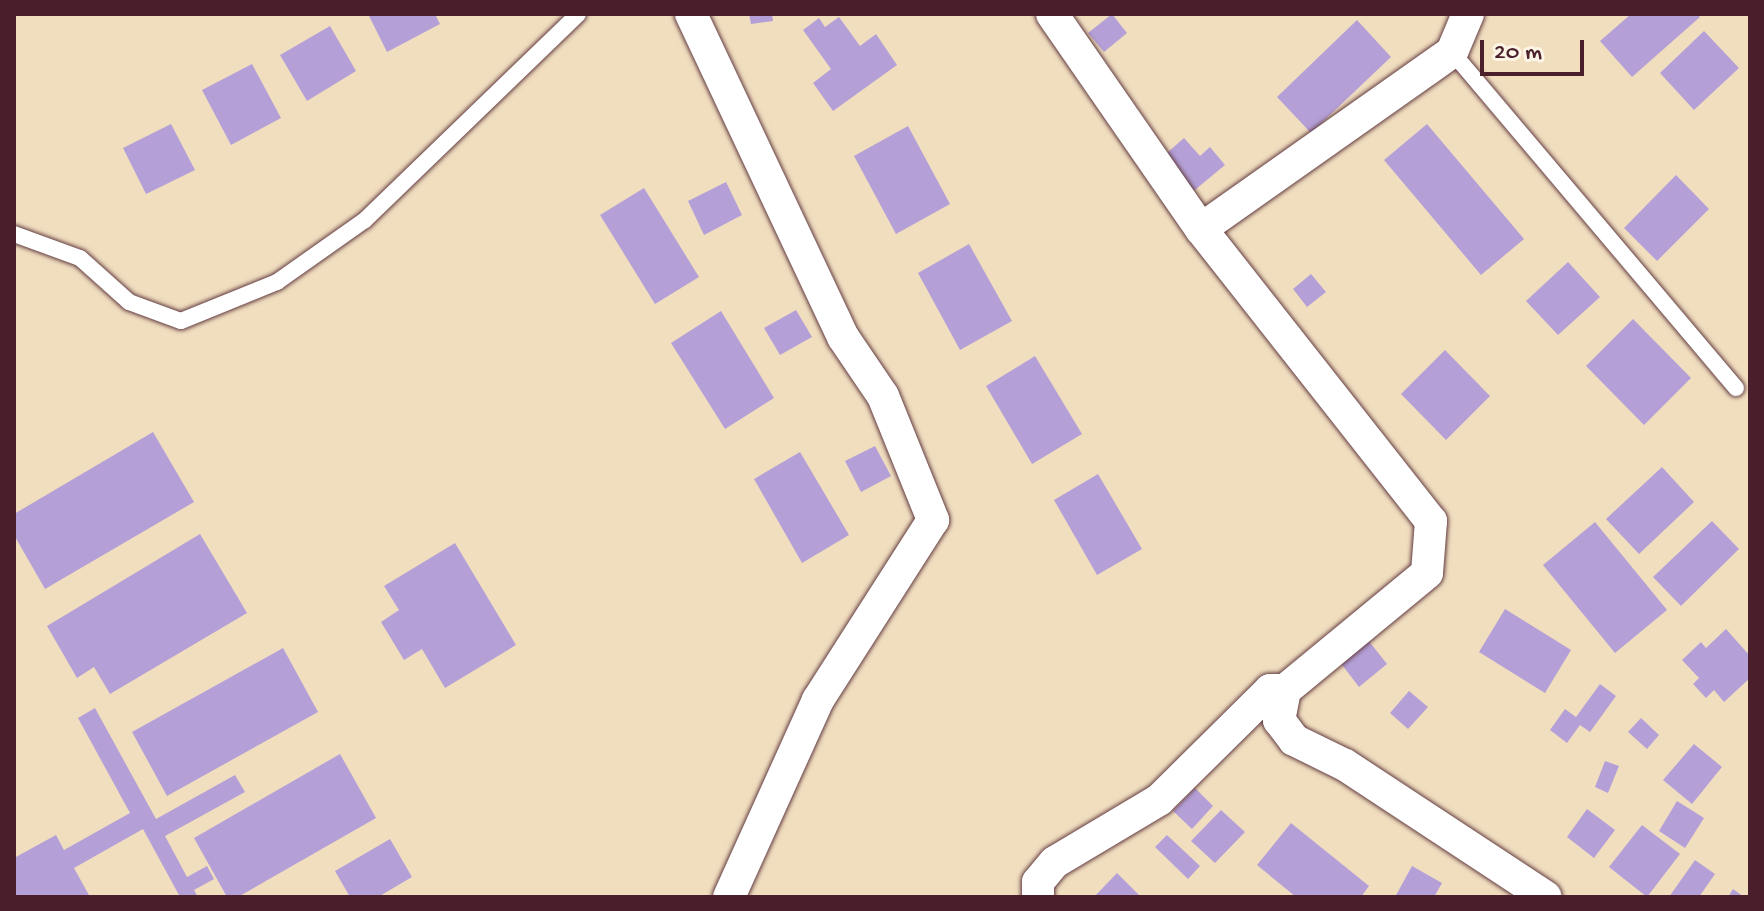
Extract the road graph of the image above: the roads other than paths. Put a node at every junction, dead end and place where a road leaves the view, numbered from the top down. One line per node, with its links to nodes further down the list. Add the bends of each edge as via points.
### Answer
1 (578, 14): 7 (lane, via 365,220 277,282 181,321 129,302 80,258)
2 (691, 14): 10 (street, via 843,337 883,396 933,520 818,700)
3 (1052, 14): 6 (street)
4 (1468, 14): 5 (street)
5 (1452, 52): 6 (street); 8 (lane)
6 (1201, 229): 9 (street, via 1431,521 1427,573)
7 (14, 234)
8 (1736, 388)
9 (1285, 690): 11 (street, via 1270,690 1159,800 1055,862 1038,882); 12 (street, via 1279,720 1294,740 1345,765)
10 (729, 897)
11 (1038, 897)
12 (1546, 897)

